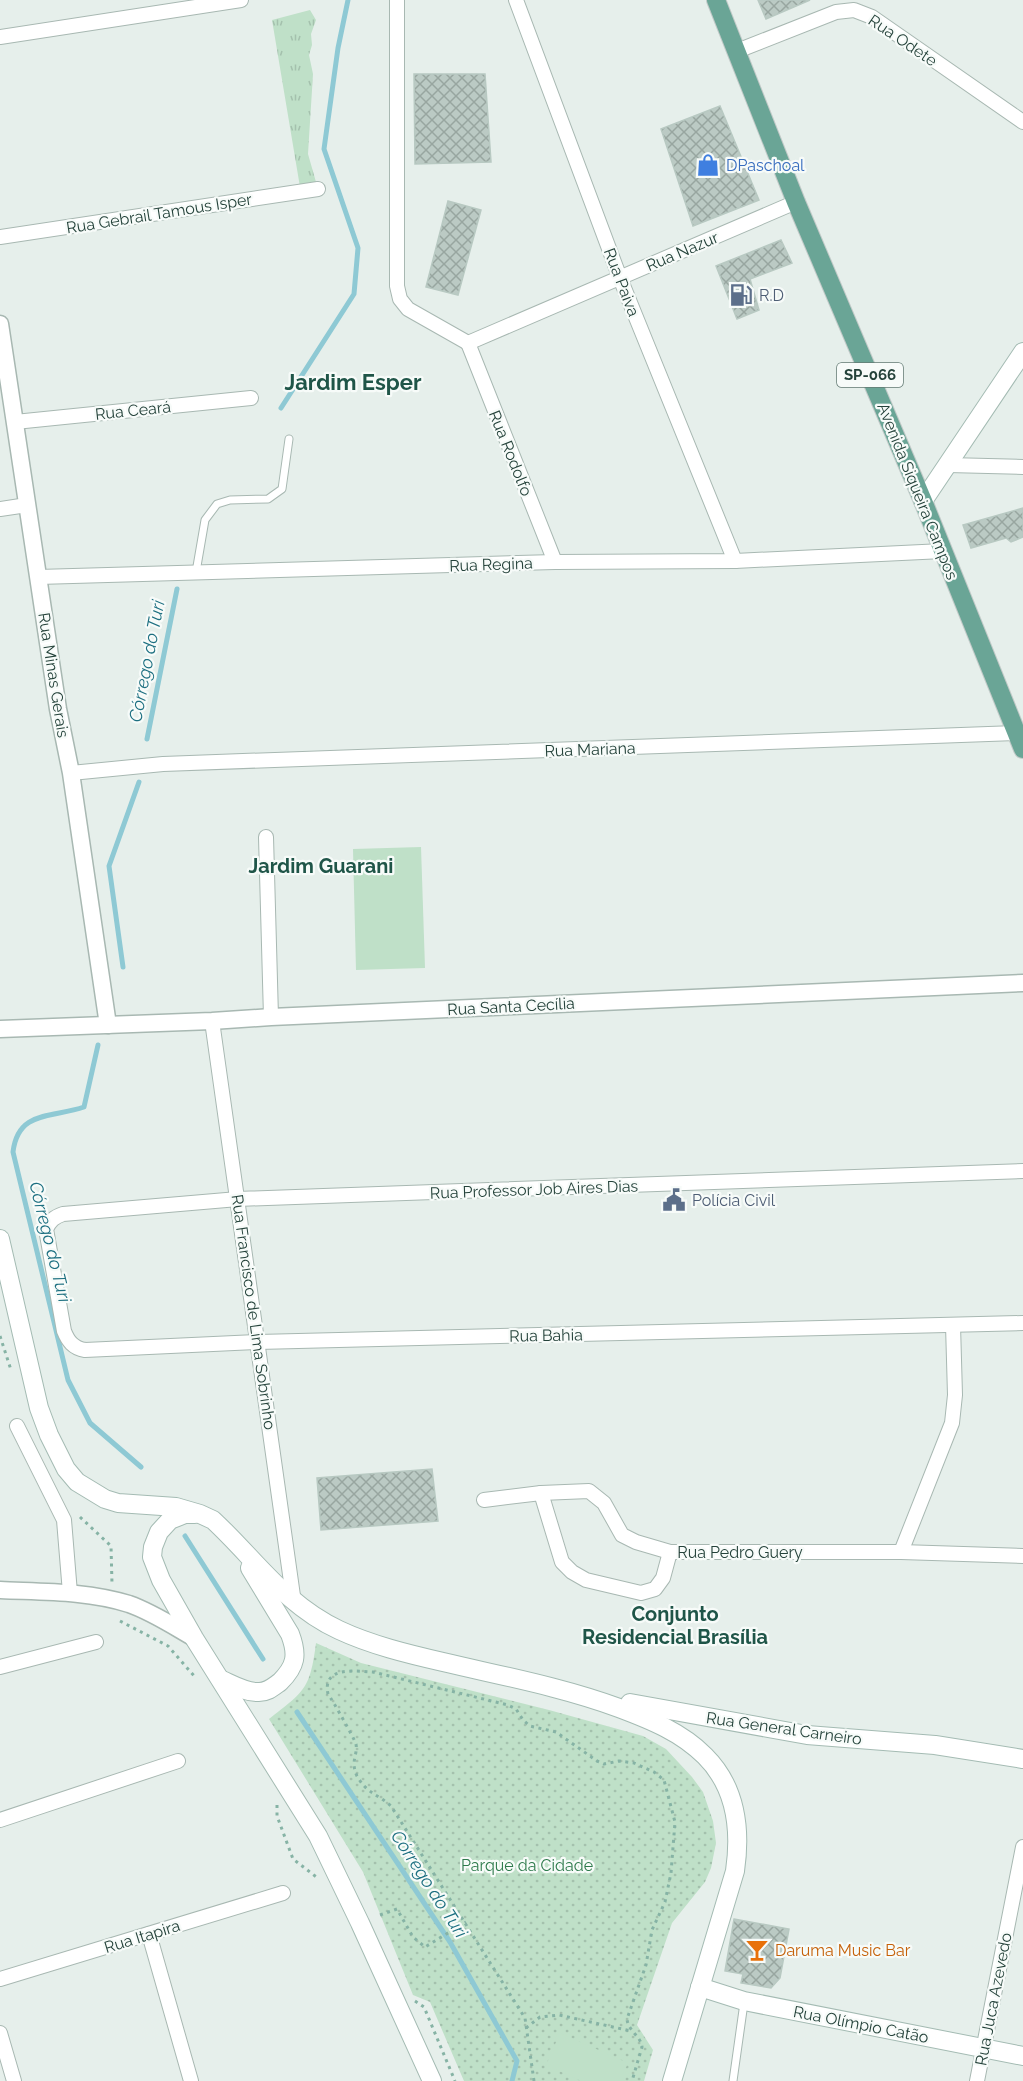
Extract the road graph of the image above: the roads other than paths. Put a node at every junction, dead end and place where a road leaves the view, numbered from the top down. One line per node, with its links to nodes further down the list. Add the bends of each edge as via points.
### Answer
1 (241, 0): 5 (street)
2 (397, 0): 13 (street, via 396,286 408,309)
3 (516, 0): 11 (street, Rua Paiva)
4 (716, 0): 6 (main road, Avenida Siqueira Campos / SP-066)
5 (0, 37)
6 (737, 51): 7 (street, Rua Odete, via 836,12 854,10 872,17); 9 (main road, Avenida Siqueira Campos / SP-066)
7 (1023, 122)
8 (318, 189): 10 (street, Rua Gebrail Tamous Isper)
9 (796, 202): 11 (street, Rua Nazur); 20 (main road, Avenida Siqueira Campos / SP-066)
10 (0, 237)
11 (620, 278): 13 (street, Rua Nazur); 24 (street, Rua Paiva)
12 (0, 324): 16 (street, Rua Minas Gerais)
13 (468, 343): 25 (street, Rua Rodolfo)
14 (1023, 352): 18 (main road)
15 (251, 398): 16 (street, Rua Ceará)
16 (15, 422): 21 (street, Rua Minas Gerais)
17 (289, 439): 26 (lane, via 282,489 268,499 217,504 205,520)
18 (948, 465): 19 (street); 20 (main road)
19 (1023, 467)
20 (923, 501): 23 (main road, Avenida Siqueira Campos / SP-066)
21 (27, 505): 22 (street); 27 (street, Rua Minas Gerais)
22 (0, 509)
23 (943, 551): 24 (street, Rua Regina); 28 (main road, Avenida Siqueira Campos / SP-066)
24 (735, 561): 25 (street, Rua Regina)
25 (555, 562): 26 (street, Rua Regina)
26 (196, 572): 27 (street, Rua Regina)
27 (38, 577): 29 (street, Rua Minas Gerais, via 57,710)
28 (1020, 741): 29 (street, Rua Mariana, via 163,765)
29 (71, 773): 34 (street, Rua Minas Gerais)
30 (266, 837): 32 (street)
31 (1023, 983): 32 (street, Rua Santa Cecília)
32 (271, 1017): 33 (street, Rua Santa Cecília)
33 (212, 1021): 34 (street, Rua Santa Cecília); 37 (street, Rua Francisco de Lima Sobrinho)
34 (108, 1025): 35 (street, Rua Santa Cecília)
35 (0, 1029)
36 (1023, 1171): 37 (street, Rua Professor Job Aires Dias)
37 (238, 1199): 41 (street, Rua Francisco de Lima Sobrinho); 42 (street, Rua Professor Job Aires Dias, via 63,1214 49,1223 46,1236 64,1331)
38 (0, 1239): 46 (main road, via 39,1408 66,1469 77,1482 118,1503 176,1507)
39 (1023, 1323): 40 (street, Rua Bahia)
40 (953, 1325): 41 (street, Rua Bahia); 49 (street, via 952,1423)
41 (258, 1342): 42 (street, Rua Bahia, via 85,1350); 53 (street, Rua Francisco de Lima Sobrinho)
42 (71, 1344)
43 (17, 1426): 52 (street, via 64,1520)
44 (541, 1493): 45 (street, Rua Pedro Guery); 48 (street, Rua Pedro Guery, via 589,1491 604,1503 622,1535); 48 (street, via 562,1562 586,1580 641,1593 654,1589 663,1578)
45 (484, 1500)
46 (200, 1514): 47 (main road, via 213,1520); 54 (main road, via 184,1514 170,1520 159,1532 152,1557)
47 (238, 1546): 53 (main road); 57 (main road, via 290,1634 295,1656 293,1667 271,1689 246,1690)
48 (670, 1552): 49 (street, Rua Pedro Guery)
49 (901, 1552): 50 (street, Rua Pedro Guery)
50 (1023, 1556)
51 (0, 1590): 52 (street)
52 (70, 1593): 54 (street, via 112,1600 158,1617)
53 (294, 1603): 58 (main road, via 339,1630 377,1644)
54 (194, 1638): 57 (main road)
55 (96, 1642): 56 (street)
56 (0, 1667)
57 (222, 1680): 69 (main road, via 318,1836)
58 (581, 1694): 59 (main road, Rua General Carneiro, via 807,1735 935,1745); 66 (main road, via 680,1735 706,1757 728,1792 735,1814 738,1852)
59 (1023, 1759)
60 (178, 1761): 61 (street)
61 (0, 1820)
62 (1023, 1847): 70 (street, Rua Juca Azevedo)
63 (284, 1893): 64 (street, Rua Itapira)
64 (149, 1934): 65 (street, Rua Itapira); 73 (street)
65 (0, 1979)
66 (700, 1987): 67 (main road, Rua Olímpio Catão); 76 (main road)
67 (744, 2001): 70 (main road, Rua Olímpio Catão); 77 (lane)
68 (0, 2033): 72 (street)
69 (417, 2047): 74 (main road); 75 (main road)
70 (983, 2048): 71 (main road, Rua Olímpio Catão); 78 (street, Rua Juca Azevedo)
71 (1023, 2056)
72 (14, 2081)
73 (191, 2081)
74 (420, 2081)
75 (432, 2081)
76 (672, 2081)
77 (733, 2081)
78 (977, 2081)

